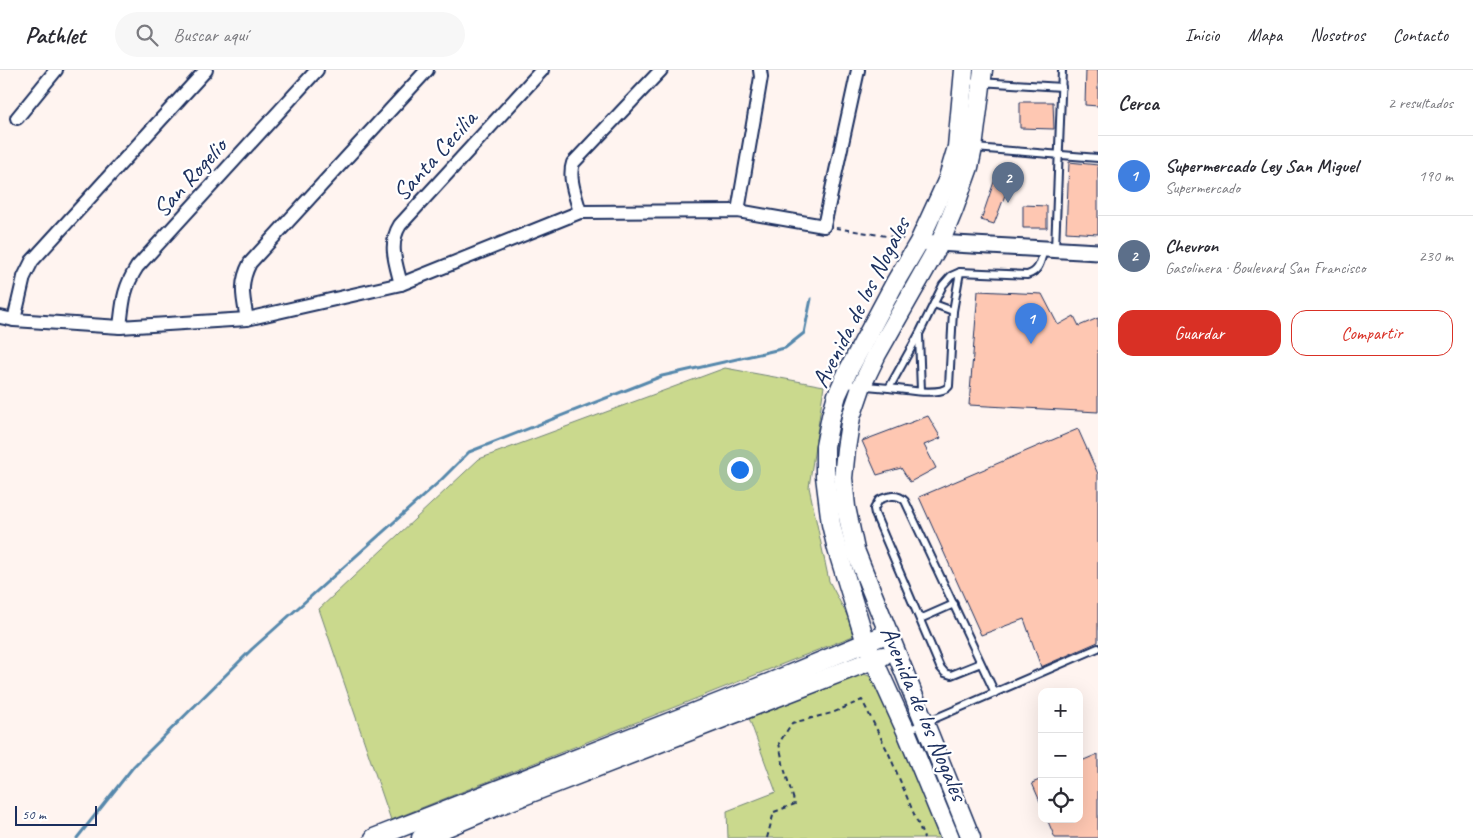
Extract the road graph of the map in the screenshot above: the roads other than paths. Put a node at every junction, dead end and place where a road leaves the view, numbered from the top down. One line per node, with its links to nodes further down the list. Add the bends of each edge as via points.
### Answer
1 (56, 70): 13 (street)
2 (206, 70): 29 (street, via 32,261 24,277)
3 (317, 70): 30 (street, San Rogelio, via 137,267 124,292)
4 (427, 70): 28 (street, via 250,263 242,290)
5 (542, 70): 24 (street, Santa Cecilia, via 396,232 393,246)
6 (661, 70): 18 (street, via 573,163 572,178)
7 (760, 70): 17 (street, via 760,90)
8 (858, 70): 17 (street, via 824,226)
9 (1062, 70): 12 (lane)
10 (964, 76): 11 (lane); 14 (main road, Avenida de los Nogales)
11 (982, 76): 12 (lane); 14 (main road, Avenida de los Nogales)
12 (1062, 87): 15 (lane)
13 (16, 118)
14 (965, 148): 15 (lane); 19 (main road, Avenida de los Nogales); 20 (main road, Avenida de los Nogales, via 969,167)
15 (1059, 155): 16 (lane); 21 (lane)
16 (1098, 158)
17 (738, 211): 18 (street)
18 (580, 212): 24 (street)
19 (919, 242): 20 (street); 32 (main road, Avenida de los Nogales, via 855,354)
20 (940, 243): 21 (street); 33 (main road, Avenida de los Nogales)
21 (1050, 250): 22 (street); 23 (lane, via 1031,274)
22 (1098, 252)
23 (960, 272): 25 (lane, via 943,285); 26 (lane)
24 (401, 284): 28 (street)
25 (934, 304): 26 (lane); 31 (lane)
26 (953, 311): 35 (lane, via 949,386 941,392)
27 (0, 317): 29 (street)
28 (246, 319): 30 (street)
29 (14, 320): 30 (street)
30 (120, 327)
31 (919, 334): 34 (lane); 35 (lane)
32 (842, 384): 33 (lane); 39 (main road, Avenida de los Nogales, via 825,446 825,476 837,549)
33 (862, 385): 34 (lane); 38 (main road, Avenida de los Nogales, via 851,417 846,449 843,478 846,506 855,550)
34 (889, 388): 35 (lane)
35 (921, 391)
36 (954, 604): 37 (lane); 37 (lane, via 905,501 895,496 879,500 875,514); 43 (lane)
37 (920, 619): 43 (lane, via 945,673 960,673)
38 (889, 633): 39 (main road); 41 (main road, Avenida de los Nogales)
39 (866, 642): 42 (main road, Avenida de los Nogales); 45 (main road)
40 (1098, 648): 44 (lane)
41 (896, 651): 42 (main road); 46 (main road, Avenida de los Nogales)
42 (873, 660): 45 (main road); 47 (main road, Avenida de los Nogales)
43 (981, 663): 44 (lane)
44 (995, 693): 46 (lane)
45 (763, 695): 48 (main road); 50 (main road)
46 (924, 724): 47 (lane); 52 (main road, Avenida de los Nogales)
47 (906, 731): 51 (main road, Avenida de los Nogales)
48 (402, 833): 49 (main road)
49 (374, 838)
50 (421, 838)
51 (950, 838)
52 (971, 838)

